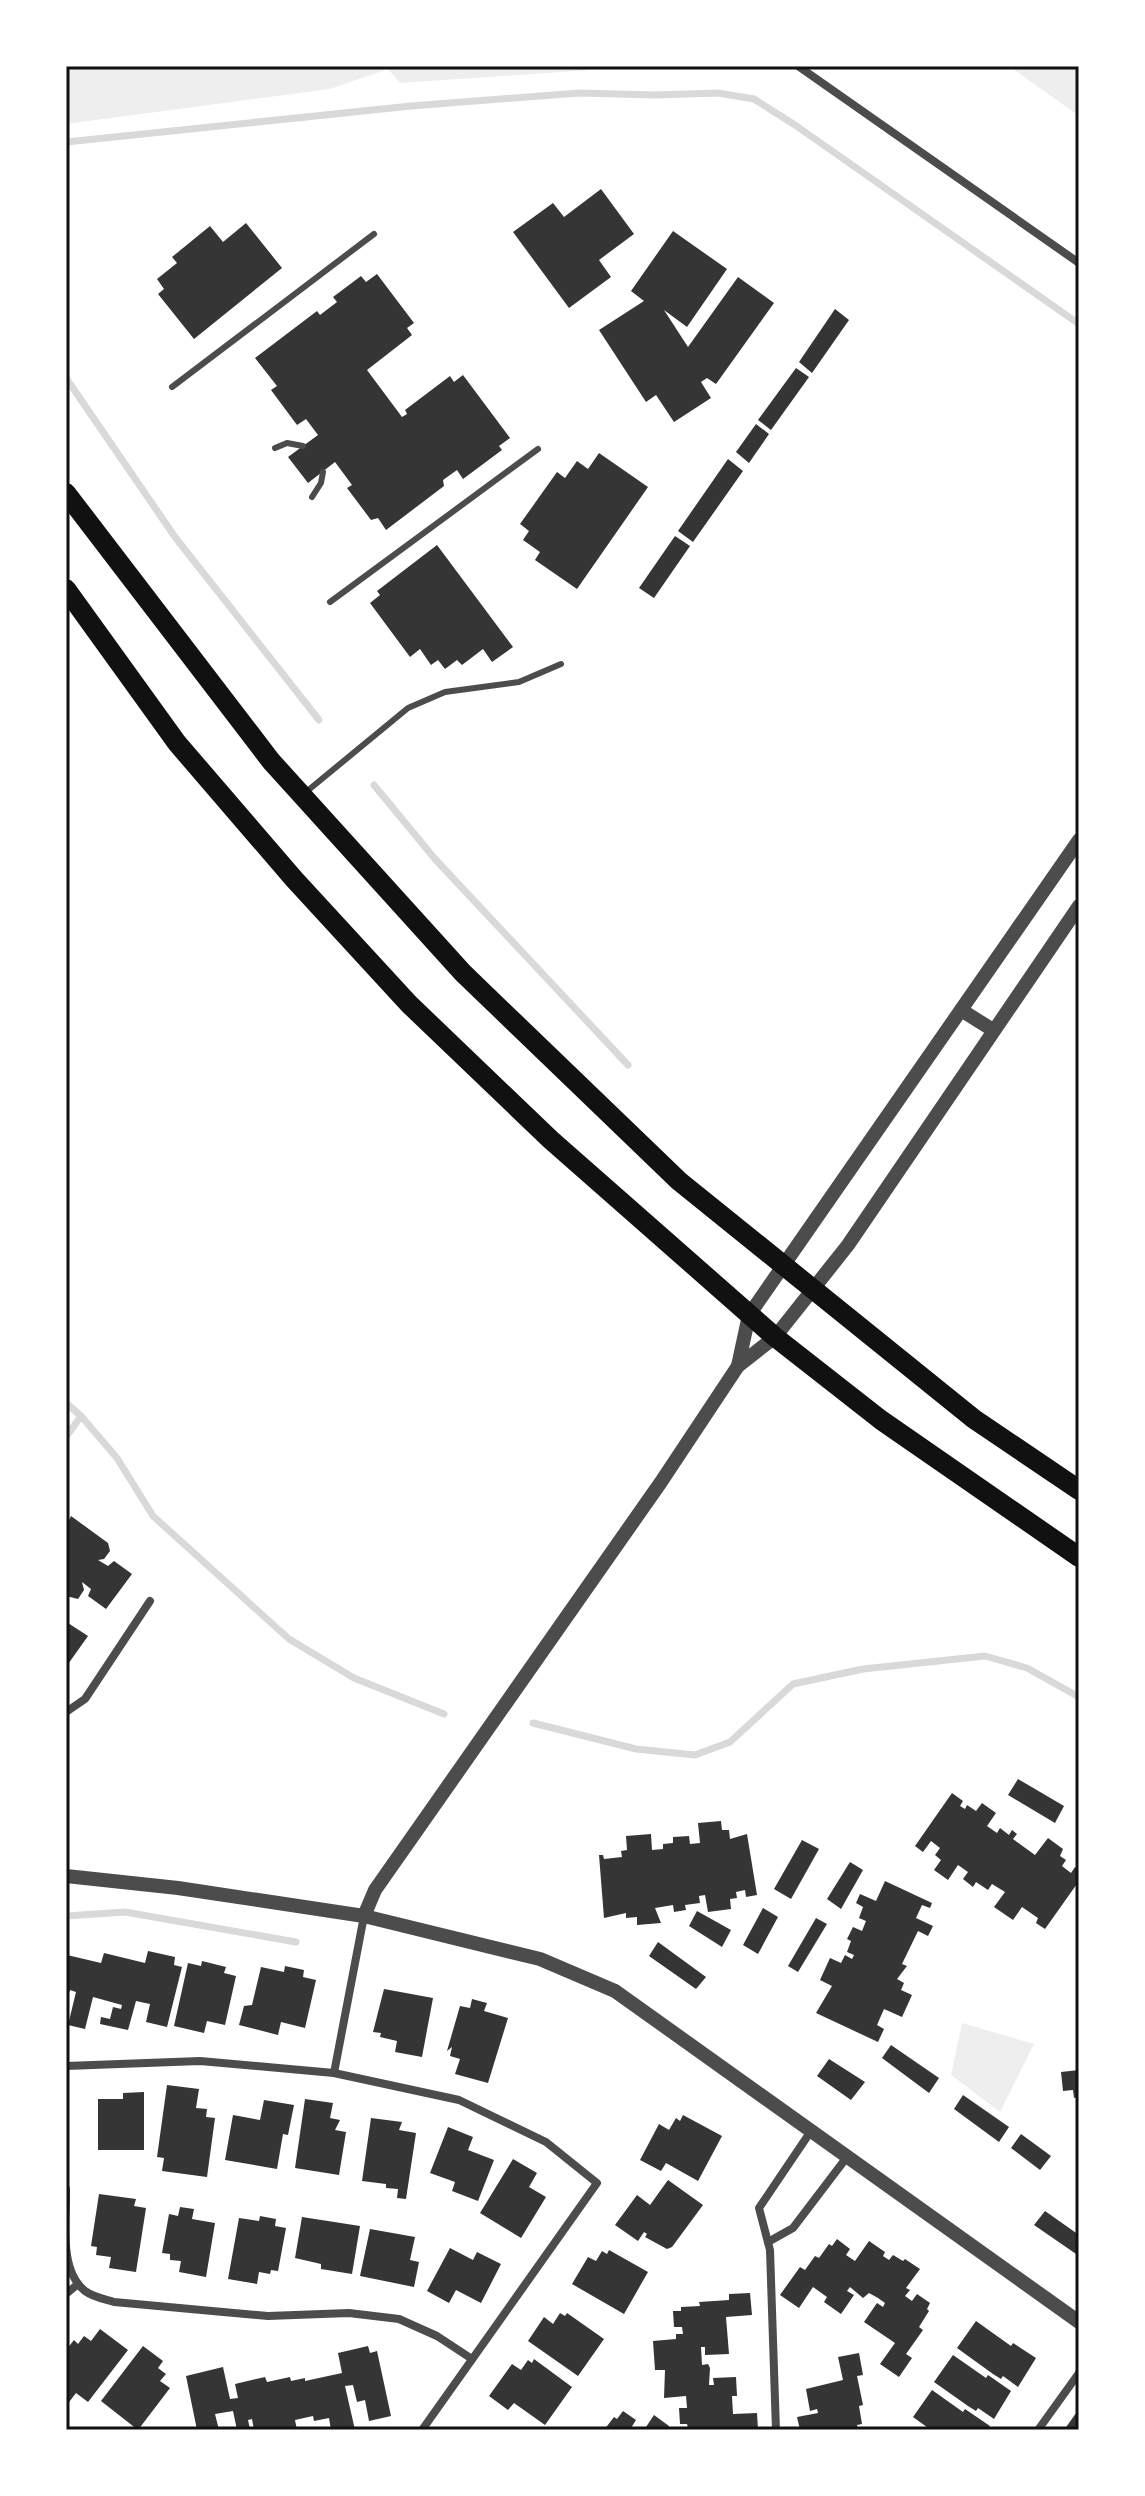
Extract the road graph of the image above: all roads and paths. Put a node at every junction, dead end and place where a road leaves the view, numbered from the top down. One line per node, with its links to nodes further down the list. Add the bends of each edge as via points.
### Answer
1 (798, 66): 3 (street)
2 (374, 234): 4 (lane)
3 (1079, 263)
4 (172, 387)
5 (303, 446): 6 (lane, via 287,443)
6 (275, 448)
7 (538, 449): 12 (lane)
8 (323, 472): 10 (lane)
9 (66, 493): 14 (highway)
10 (312, 497)
11 (66, 589): 21 (highway, via 177,743 409,1004 551,1140)
12 (330, 602)
13 (561, 664): 14 (lane, via 519,682 445,692 408,708)
14 (302, 795): 19 (highway, via 473,983 679,1181)
15 (1079, 840): 17 (street)
16 (1079, 906): 18 (street)
17 (961, 1010): 18 (street); 19 (street)
18 (993, 1030): 20 (street)
19 (784, 1266): 20 (highway); 21 (street)
20 (813, 1289): 22 (street); 24 (highway, via 974,1419)
21 (749, 1315): 22 (highway); 23 (street)
22 (775, 1337): 23 (street); 25 (highway, via 881,1420)
23 (738, 1366): 29 (street, via 375,1890)
24 (1079, 1490)
25 (1079, 1557)
26 (150, 1601): 27 (street, via 85,1699)
27 (66, 1712)
28 (66, 1876): 29 (street)
29 (364, 1916): 31 (street); 32 (street, via 540,1959 615,1991)
30 (66, 2066): 31 (street, via 200,2061)
31 (334, 2073): 39 (street, via 459,2100 546,2142 597,2183)
32 (811, 2131): 33 (street); 35 (street, via 759,2208)
33 (847, 2157): 35 (street, via 793,2228); 38 (street)
34 (66, 2189): 36 (street, via 69,2260)
35 (768, 2242): 42 (street)
36 (78, 2284): 37 (street); 39 (street, via 86,2293 114,2302 268,2316 349,2313 399,2319)
37 (66, 2294)
38 (1079, 2322)
39 (472, 2359): 41 (street)
40 (1079, 2373): 43 (street)
41 (422, 2430)
42 (776, 2430)
43 (1038, 2430)

